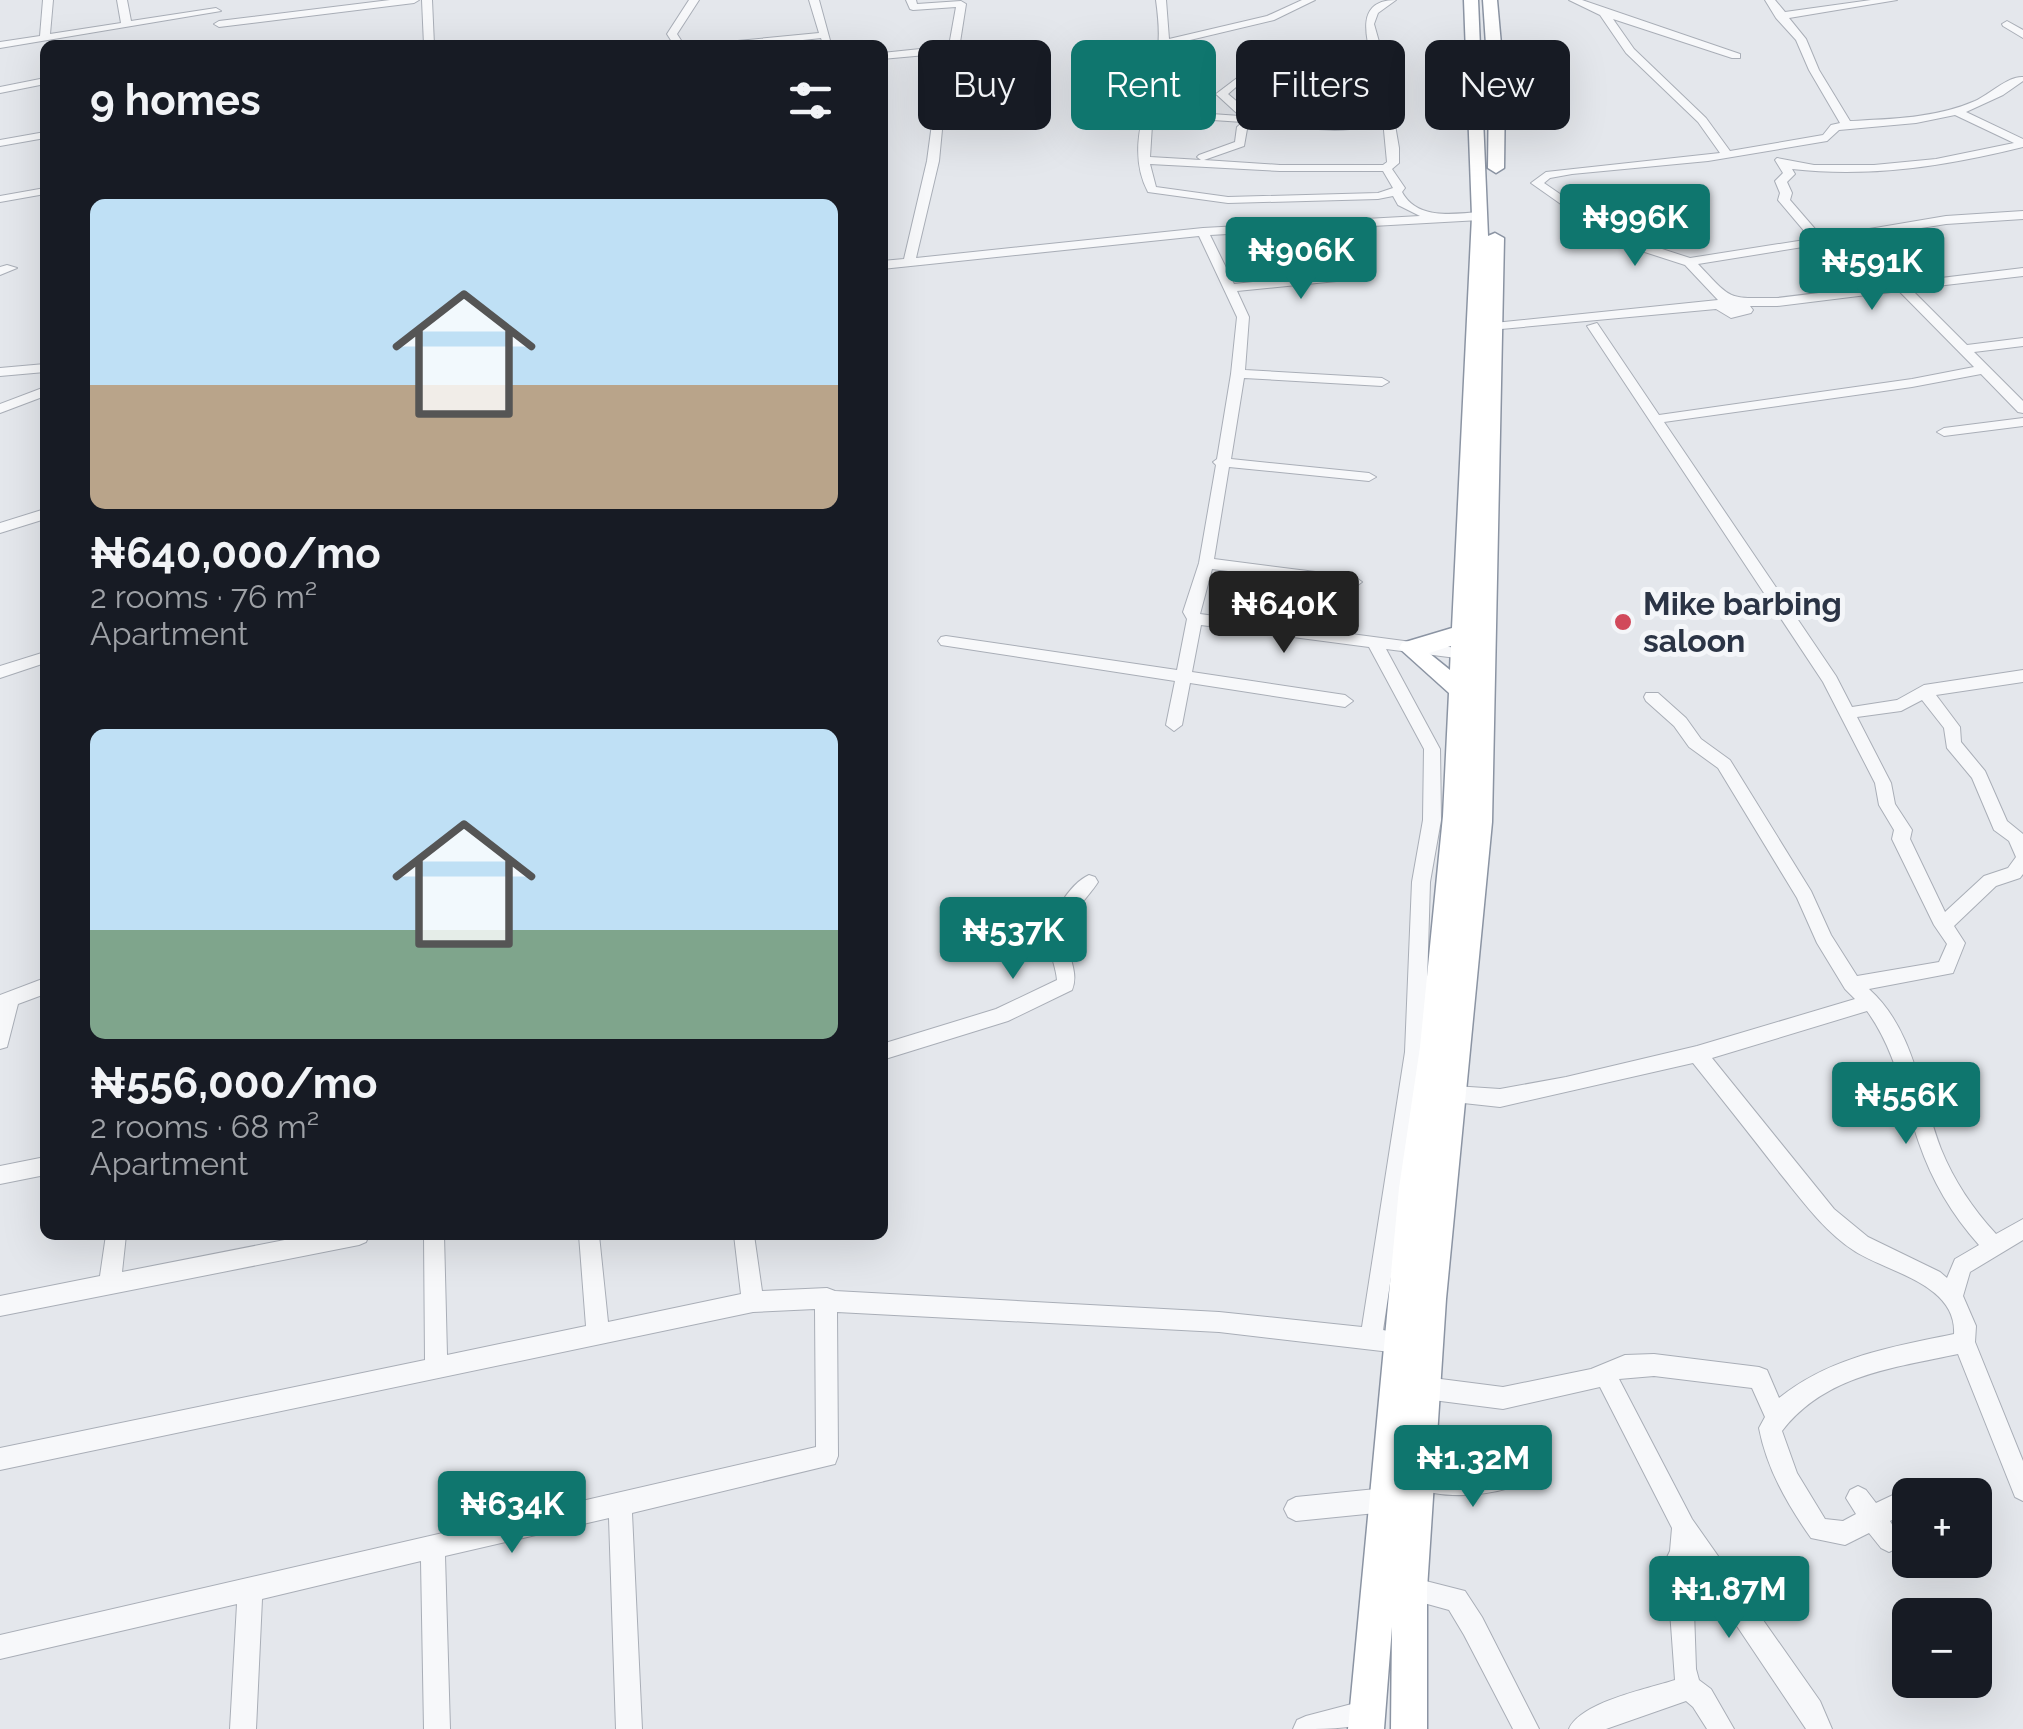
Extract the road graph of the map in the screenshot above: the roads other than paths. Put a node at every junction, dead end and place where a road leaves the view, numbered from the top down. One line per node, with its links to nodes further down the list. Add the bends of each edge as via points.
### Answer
1 (48, 0): 24 (street)
2 (122, 0): 21 (street)
3 (414, 0): 18 (street, via 219,30)
4 (427, 0): 25 (street)
5 (694, 0): 26 (street, via 672,34)
6 (814, 0): 27 (street)
7 (911, 0): 17 (street, via 913,7)
8 (1162, 0): 29 (street)
9 (1310, 0): 30 (street, via 1270,18)
10 (1391, 0): 31 (street, via 1374,12)
11 (1471, 0): 61 (highway)
12 (1490, 0): 73 (highway, via 1497,90)
13 (1574, 0): 19 (street)
14 (1599, 0): 19 (street)
15 (1770, 0): 20 (street)
16 (1892, 0): 20 (street)
17 (962, 2): 28 (street)
18 (215, 5): 21 (street)
19 (1604, 14): 35 (street); 51 (street)
20 (1780, 16): 42 (street, via 1801,38)
21 (126, 24): 24 (street)
22 (2007, 24): 23 (street)
23 (2023, 35)
24 (44, 38): 32 (street)
25 (428, 40)
26 (676, 40)
27 (827, 40)
28 (955, 40)
29 (1163, 40)
30 (1179, 40)
31 (1372, 40)
32 (0, 45)
33 (918, 52): 34 (street)
34 (888, 55)
35 (1736, 56)
36 (1236, 81): 40 (street, via 1222,94)
37 (40, 82): 39 (street)
38 (2018, 84): 41 (street)
39 (0, 90)
40 (1236, 106)
41 (1958, 112): 42 (street); 49 (street)
42 (1846, 125): 50 (street, via 1828,138)
43 (936, 130): 64 (street)
44 (1146, 130): 52 (street)
45 (1242, 130): 53 (street, via 1240,144)
46 (1390, 130): 55 (street, via 1393,163)
47 (40, 136): 48 (street)
48 (0, 142)
49 (2023, 144): 54 (street, via 1886,166)
50 (1766, 145): 51 (street); 54 (street)
51 (1726, 153): 65 (street, via 1546,175 1537,183 1627,242)
52 (1146, 160): 53 (street); 57 (street, via 1152,190 1191,198)
53 (1184, 161): 55 (street)
54 (1786, 165): 63 (street, via 1784,200)
55 (1386, 168): 57 (street)
56 (40, 192): 58 (street)
57 (1396, 192): 60 (street)
58 (0, 199)
59 (2023, 215): 63 (street, via 1946,220)
60 (1429, 216): 61 (street); 62 (street)
61 (1480, 216): 99 (highway)
62 (1203, 232): 64 (street); 69 (street)
63 (1820, 242): 65 (street)
64 (908, 262): 66 (street)
65 (1690, 262): 71 (street)
66 (888, 264)
67 (2023, 272): 70 (street)
68 (1366, 274): 69 (street)
69 (1231, 288): 81 (street, via 1243,316)
70 (1903, 288): 71 (street); 76 (street)
71 (1731, 306): 72 (street); 73 (street)
72 (1593, 326): 73 (street); 86 (street)
73 (1494, 332): 99 (highway)
74 (2023, 342): 75 (street)
75 (2006, 344): 76 (street); 77 (street)
76 (1964, 349): 79 (street)
77 (2023, 361)
78 (40, 368): 80 (street)
79 (1984, 369): 85 (street); 86 (street)
80 (0, 372)
81 (1238, 374): 82 (street); 89 (street)
82 (1382, 382)
83 (40, 394): 84 (street)
84 (0, 409)
85 (2023, 409)
86 (1656, 419): 108 (street)
87 (2023, 422): 88 (street)
88 (1944, 432)
89 (1220, 462): 90 (street); 93 (street)
90 (1369, 477)
91 (40, 516): 92 (street)
92 (0, 528)
93 (1206, 563): 94 (street); 95 (street)
94 (1355, 582)
95 (1195, 619): 97 (street); 103 (street)
96 (946, 641): 103 (street)
97 (1380, 645): 98 (street); 137 (street, via 1432,749 1432,802 1421,882 1415,1052)
98 (1414, 652): 99 (highway, via 1436,644); 105 (highway)
99 (1471, 654): 105 (highway); 120 (highway, via 1480,822)
100 (40, 659): 101 (street)
101 (0, 672)
102 (2023, 676): 104 (street)
103 (1184, 679): 107 (street); 109 (street)
104 (1924, 691): 108 (street, via 1901,705); 110 (street, via 1952,727 1953,744 1979,775 2000,825 2016,837)
105 (1462, 692): 138 (highway, via 1434,1047)
106 (1652, 698): 113 (street, via 1724,764)
107 (1344, 702)
108 (1848, 713): 112 (street)
109 (1174, 725)
110 (2023, 857): 112 (street, via 2014,873 1990,882)
111 (1089, 882): 118 (street, via 1058,928 1065,986 1000,1015)
112 (1943, 925): 113 (street, via 1956,943 1946,968)
113 (1852, 984): 116 (street)
114 (40, 988): 115 (street)
115 (5, 1001): 117 (street)
116 (1873, 1001): 119 (street); 130 (street, via 1896,1034 1941,1173)
117 (0, 1042)
118 (888, 1050)
119 (1696, 1054): 120 (street, via 1527,1094); 132 (street, via 1827,1216 1866,1247)
120 (1454, 1094): 142 (highway)
121 (40, 1167): 122 (street)
122 (0, 1175)
123 (2023, 1230): 130 (street)
124 (115, 1240): 131 (street)
125 (307, 1240): 129 (street)
126 (434, 1240): 140 (street)
127 (589, 1240): 136 (street)
128 (745, 1240): 133 (street)
129 (276, 1243): 131 (street)
130 (1995, 1246): 132 (street, via 1962,1266)
131 (110, 1284): 135 (street)
132 (1952, 1296): 139 (street, via 1966,1326)
133 (753, 1302): 134 (street); 136 (street)
134 (826, 1302): 137 (street, via 1219,1322); 149 (street, via 827,1456)
135 (0, 1306)
136 (598, 1334): 140 (street)
137 (1372, 1338): 138 (street)
138 (1399, 1342): 148 (highway)
139 (1964, 1342): 143 (street, via 1820,1379); 147 (street)
140 (436, 1368): 144 (street)
141 (1605, 1375): 142 (street, via 1504,1398); 143 (street, via 1654,1365 1758,1378); 151 (street)
142 (1425, 1388): 146 (highway)
143 (1776, 1417): 152 (street, via 1772,1446 1819,1530 1845,1533 1874,1507)
144 (0, 1459)
145 (1525, 1472): 146 (street, via 1466,1485)
146 (1418, 1478): 154 (highway)
147 (2023, 1490)
148 (1386, 1500): 150 (street); 158 (highway)
149 (620, 1504): 153 (street); 161 (street)
150 (1296, 1509)
151 (1684, 1527): 157 (street, via 1673,1570); 167 (street)
152 (1889, 1540)
153 (432, 1547): 155 (street); 160 (street)
154 (1410, 1589): 163 (highway); 164 (street, via 1456,1600)
155 (250, 1590): 156 (street); 159 (street)
156 (0, 1647)
157 (1690, 1688): 165 (street, via 1607,1714); 166 (street)
158 (1367, 1721): 162 (street)
159 (244, 1729)
160 (437, 1729)
161 (629, 1729)
162 (1306, 1729)
163 (1408, 1729)
164 (1526, 1729)
165 (1582, 1729)
166 (1720, 1729)
167 (1820, 1729)

